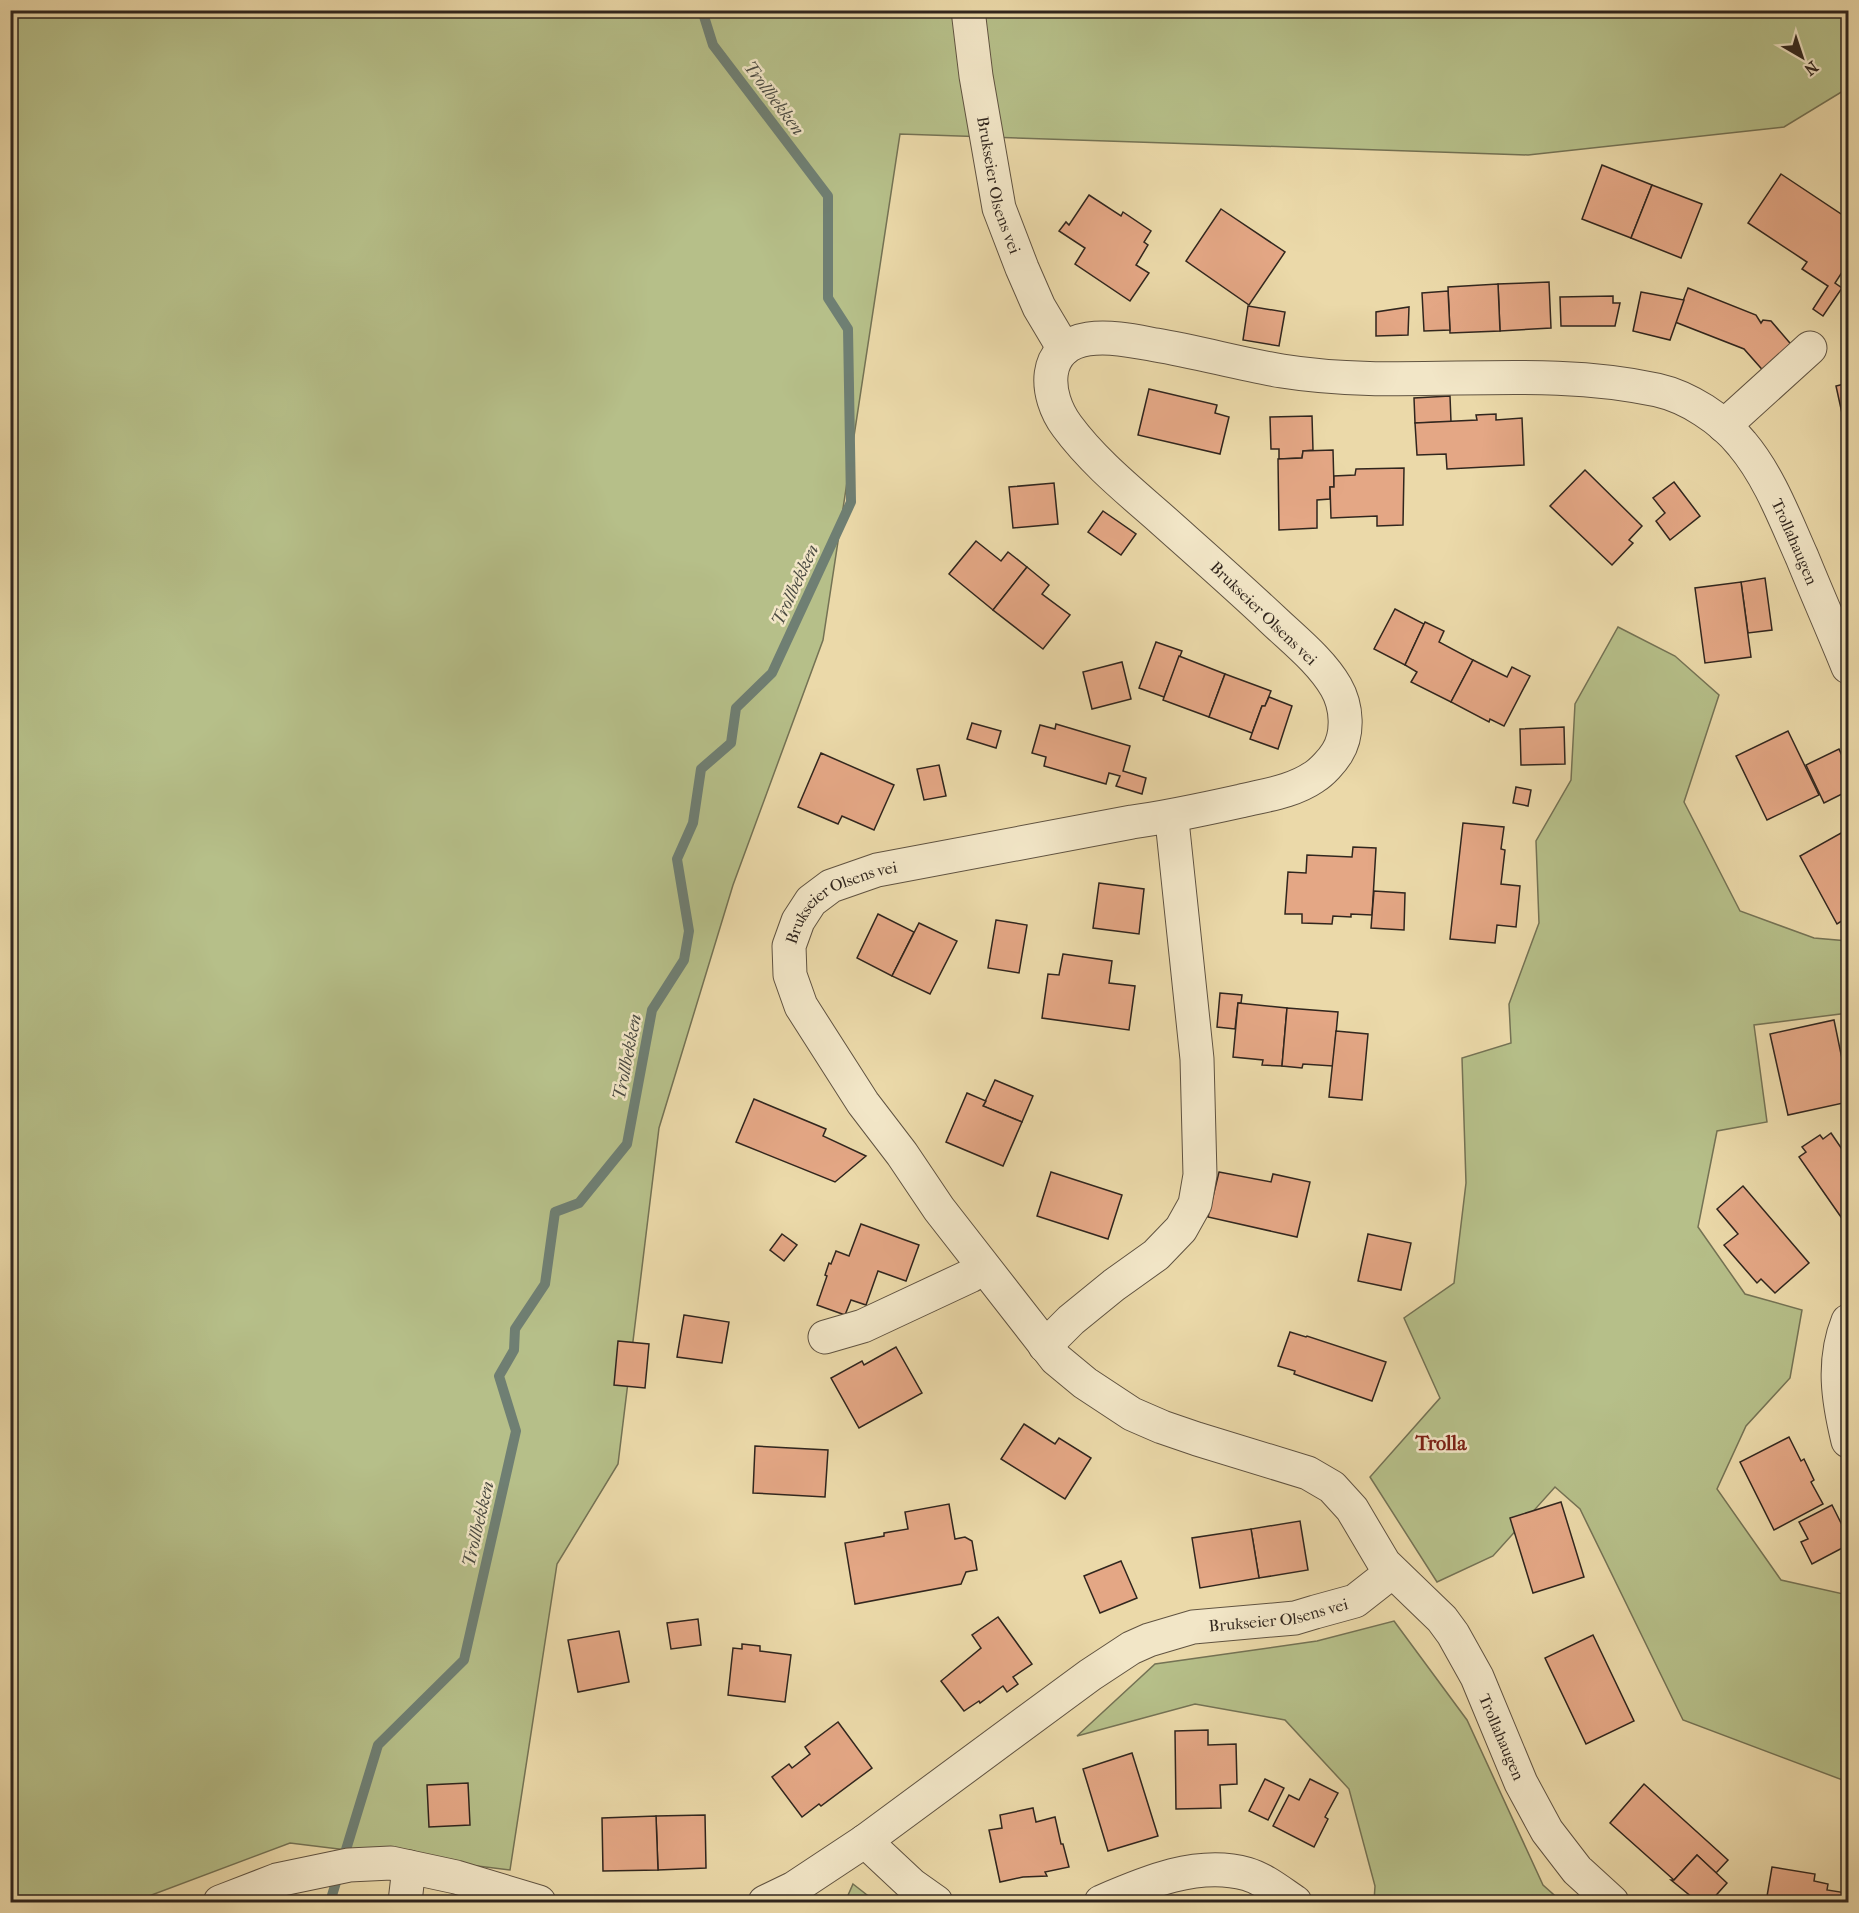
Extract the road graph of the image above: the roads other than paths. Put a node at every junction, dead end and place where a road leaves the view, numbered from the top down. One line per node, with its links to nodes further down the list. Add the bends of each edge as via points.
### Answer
1 (968, 10): 3 (street, Brukseier Olsens vei, via 999,208 1039,307)
2 (1810, 348): 4 (street)
3 (1064, 349): 4 (street, via 1085,339 1123,339 1283,371 1358,377 1559,378 1629,384 1672,393); 6 (street, Brukseier Olsens vei, via 1056,356 1050,378 1057,410 1067,426 1112,475 1313,658 1342,698 1342,742 1336,755 1315,777 1285,791)
4 (1724, 426): 5 (street, Trollahaugen, via 1743,445 1767,483)
5 (1848, 667)
6 (1169, 817): 7 (street, Brukseier Olsens vei, via 877,870 831,886 811,901 798,921 789,946 789,960 801,1006 863,1102); 10 (street, via 1197,1059 1200,1175 1195,1204 1181,1229 1156,1256 1114,1285)
7 (983, 1268): 9 (street, via 863,1326); 10 (street, Brukseier Olsens vei)
8 (1848, 1321): 11 (street, via 1837,1371)
9 (825, 1337)
10 (1045, 1346): 12 (street, Brukseier Olsens vei, via 1085,1383 1132,1414 1197,1439 1308,1473 1332,1487 1352,1509)
11 (1848, 1441)
12 (1392, 1572): 13 (street, Brukseier Olsens vei, via 1355,1601 1295,1618 1193,1627 1131,1648); 22 (street, Trollahaugen, via 1453,1634 1477,1677 1521,1783 1548,1831 1577,1870)
13 (865, 1841): 18 (street, Brukseier Olsens vei, via 794,1888); 19 (street, via 912,1886)
14 (400, 1865): 15 (street, via 349,1865 277,1880); 16 (street); 17 (street, via 456,1876)
15 (220, 1902)
16 (405, 1902)
17 (539, 1902)
18 (765, 1902)
19 (936, 1902)
20 (1101, 1902): 21 (street, via 1173,1875 1211,1870 1247,1875)
21 (1295, 1902)
22 (1612, 1902)

